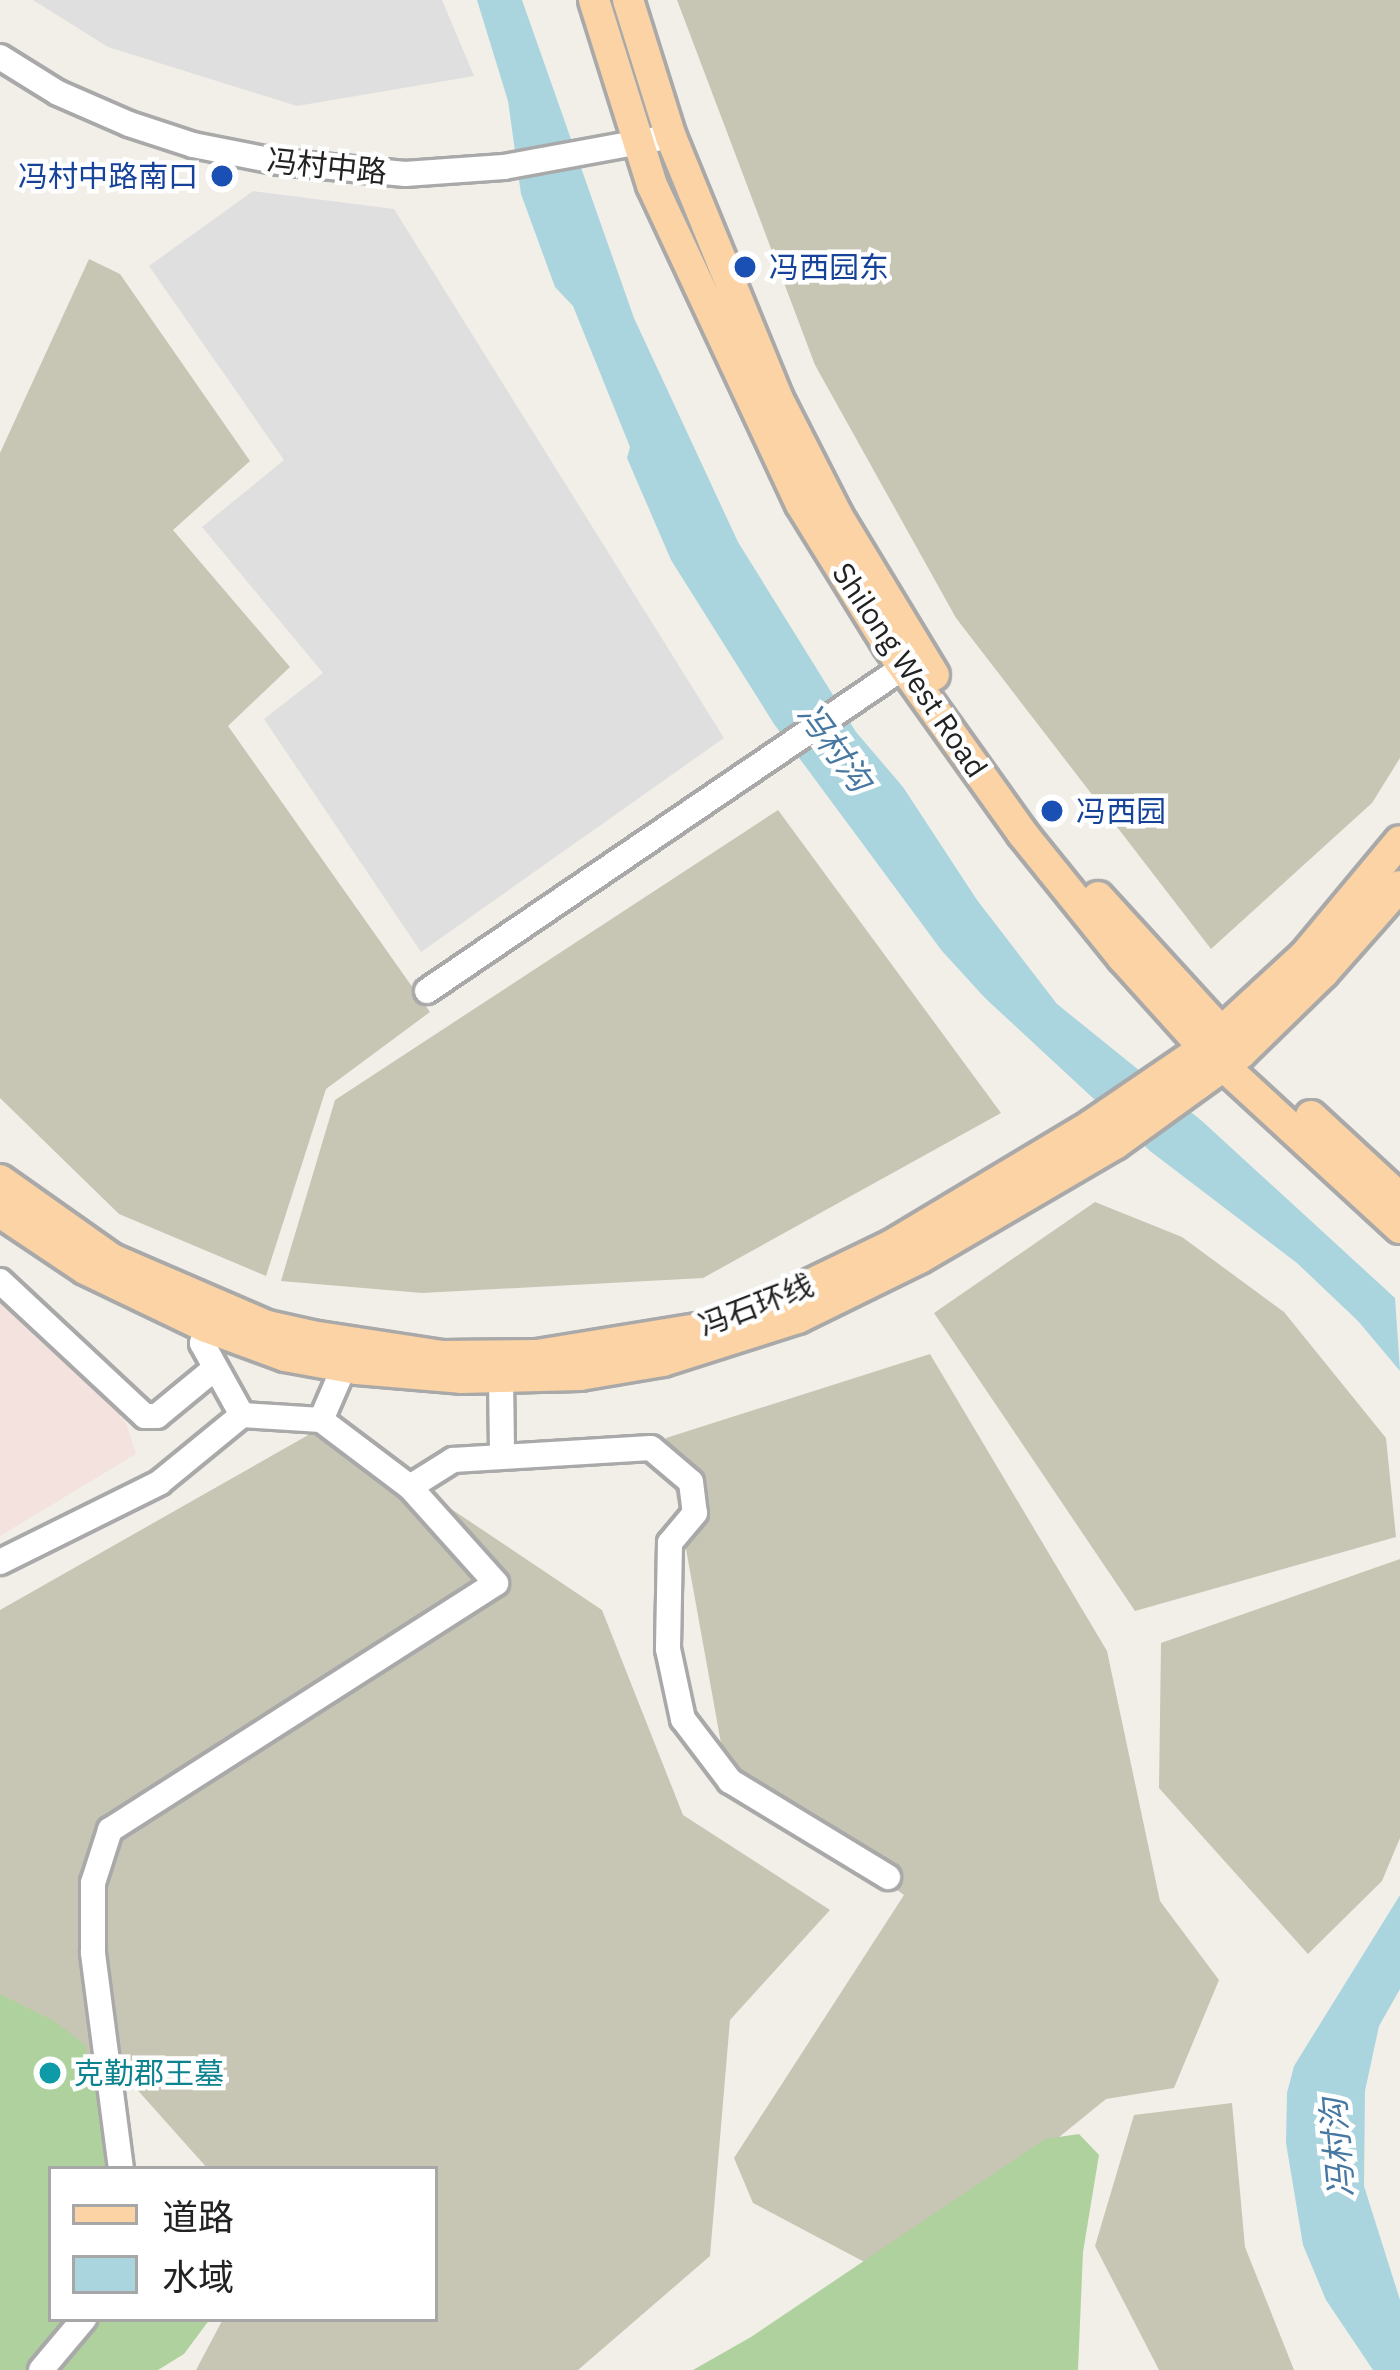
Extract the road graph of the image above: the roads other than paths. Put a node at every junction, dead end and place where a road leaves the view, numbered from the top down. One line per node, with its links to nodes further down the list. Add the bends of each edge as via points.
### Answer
1 (594, 0): 5 (main road, Shilong West Road)
2 (628, 0): 4 (main road, Shilong West Road)
3 (0, 57): 5 (street, 冯村中路, via 58,93 193,145 279,162 405,174 504,167)
4 (671, 137): 5 (street, 冯村中路); 6 (main road, Shilong West Road, via 778,399)
5 (634, 142): 6 (main road, Shilong West Road, via 801,504)
6 (912, 662): 9 (street); 10 (main road, Shilong West Road)
7 (1400, 841): 10 (main road, 冯石环线)
8 (1400, 886): 10 (main road, 冯石环线, via 1323,973)
9 (428, 991)
10 (1223, 1050): 11 (main road, 冯石环线, via 1160,1077); 11 (main road, 冯石环线, via 1186,1094); 13 (main road, Shilong West Road); 15 (main road, Shilong West Road)
11 (1104, 1134): 17 (main road, 冯石环线, via 854,1265 703,1328 631,1344 442,1356); 20 (main road, 冯石环线, via 920,1258 798,1318 663,1361)
12 (0, 1180): 17 (main road, 冯石环线, via 112,1259)
13 (1400, 1198)
14 (0, 1212): 17 (main road, 冯石环线, via 86,1269)
15 (1400, 1228)
16 (0, 1281): 19 (street, via 145,1416 157,1416)
17 (211, 1314): 18 (main road, 冯石环线, via 285,1357); 19 (street, via 202,1343)
18 (344, 1367): 20 (main road, 冯石环线); 22 (street)
19 (214, 1369): 21 (street)
20 (501, 1378): 23 (street)
21 (242, 1414): 22 (street); 25 (street, via 159,1483)
22 (321, 1420): 24 (street)
23 (502, 1454): 24 (street, via 453,1460); 26 (street, via 651,1448 691,1482 695,1513 670,1543 668,1649 683,1719 730,1781)
24 (410, 1486): 27 (street, via 496,1583 110,1830 93,1883 93,1952)
25 (0, 1562)
26 (888, 1877)
27 (121, 2166)
28 (81, 2322): 29 (street)
29 (41, 2370)

